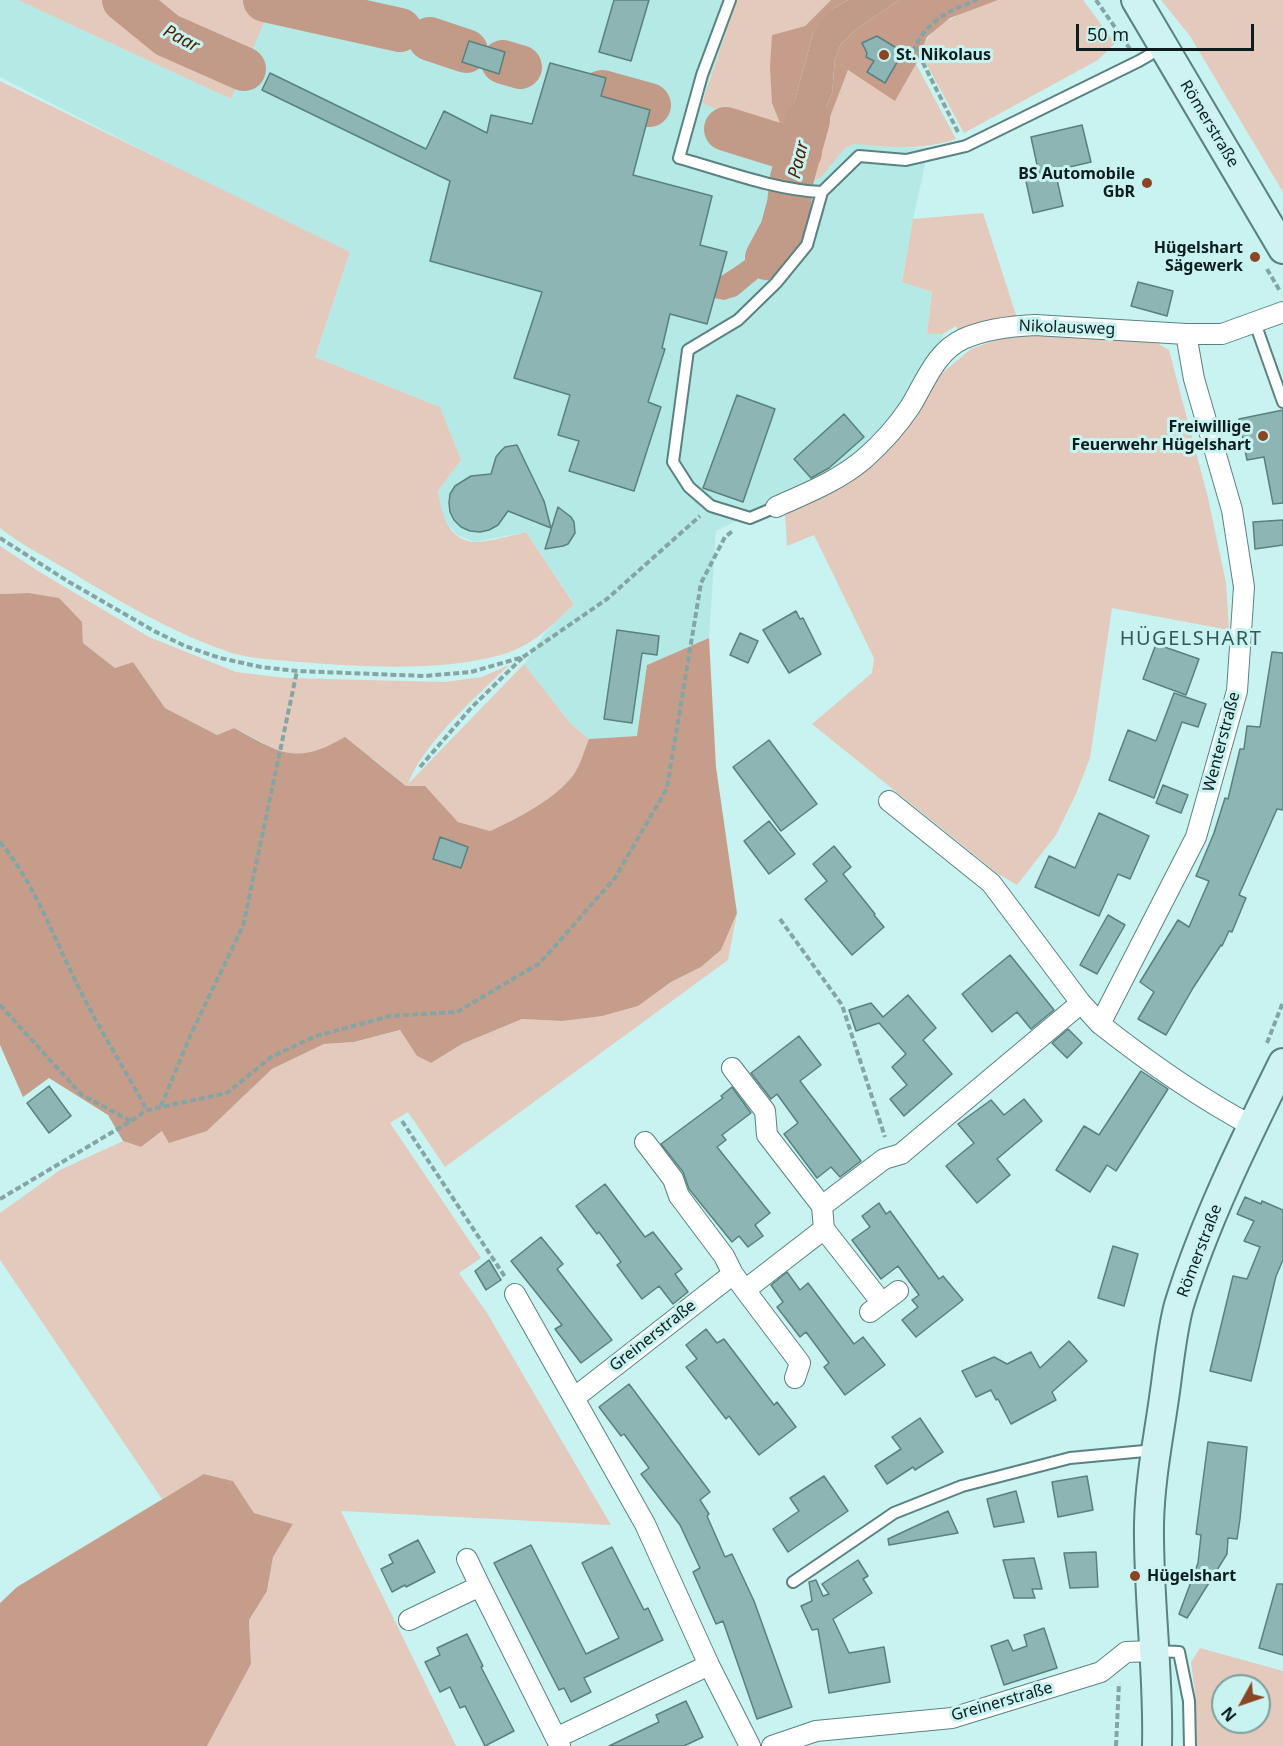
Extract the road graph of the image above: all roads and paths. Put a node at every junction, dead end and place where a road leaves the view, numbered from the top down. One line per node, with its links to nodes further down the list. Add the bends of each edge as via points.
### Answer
1 (730, 0): 6 (lane, via 702,75 679,158 779,186)
2 (977, 0): 5 (path, via 948,11 921,34 915,47)
3 (1136, 0): 4 (main road, Römerstraße)
4 (1164, 47): 5 (lane); 7 (main road, Römerstraße)
5 (966, 146): 6 (lane, via 906,160 859,156)
6 (822, 192): 12 (lane, via 807,245 776,283 738,320 688,350 673,462 689,487)
7 (1283, 249)
8 (1283, 312): 9 (street, Nikolausweg)
9 (1255, 323): 10 (street, Nikolausweg, via 1222,334); 11 (lane)
10 (1186, 334): 13 (street, Nikolausweg, via 1035,325 1014,326 963,339 945,351 910,406 865,458 834,480); 24 (street, Wenterstraße, via 1194,379 1232,510 1244,587 1237,691 1196,837)
11 (1283, 402)
12 (711, 506): 14 (lane); 16 (path, via 607,599)
13 (776, 507): 14 (lane)
14 (750, 518): 27 (path, via 725,537 700,583 667,788 615,878 540,963 458,1012 390,1016 316,1036 271,1057 227,1093)
15 (0, 538): 17 (path, via 69,582 185,646 220,658)
16 (523, 657): 17 (path, via 471,672 425,676); 18 (path, via 471,708)
17 (297, 671): 27 (path, via 243,926)
18 (420, 767)
19 (889, 801): 22 (street, via 991,884)
20 (0, 842): 28 (path, via 40,906 78,986)
21 (780, 919): 33 (path, via 842,1005)
22 (1081, 1004): 24 (street); 33 (street)
23 (0, 1005): 29 (path, via 82,1095)
24 (1100, 1024): 31 (street, via 1215,1106)
25 (1283, 1064): 31 (main road, Römerstraße)
26 (732, 1068): 35 (street, via 765,1111 767,1135)
27 (161, 1107): 28 (path)
28 (147, 1110): 29 (path)
29 (131, 1121): 34 (path)
30 (402, 1121): 40 (path)
31 (1252, 1126): 43 (main road, Römerstraße, via 1204,1236 1179,1306)
32 (645, 1142): 37 (street)
33 (896, 1155): 35 (street, via 884,1159)
34 (0, 1199)
35 (822, 1206): 36 (street)
36 (824, 1229): 38 (street); 39 (street, via 876,1308)
37 (733, 1274): 38 (street); 42 (street, Greinerstraße)
38 (745, 1290): 41 (street, via 800,1363)
39 (898, 1291)
40 (515, 1294): 42 (street)
41 (795, 1378)
42 (573, 1398): 49 (street, via 645,1524)
43 (1155, 1450): 45 (lane, via 1070,1458 962,1486 894,1513); 48 (main road, Römerstraße, via 1149,1522)
44 (467, 1559): 46 (street)
45 (793, 1582)
46 (480, 1586): 47 (street); 50 (street)
47 (409, 1620)
48 (1154, 1651): 52 (street, Greinerstraße, via 1126,1652 1101,1672 952,1718 816,1731); 53 (main road, Römerstraße); 54 (lane, via 1179,1652 1189,1701)
49 (709, 1665): 50 (street); 51 (street)
50 (558, 1742)
51 (750, 1746)
52 (772, 1746)
53 (1157, 1746)
54 (1190, 1746)

